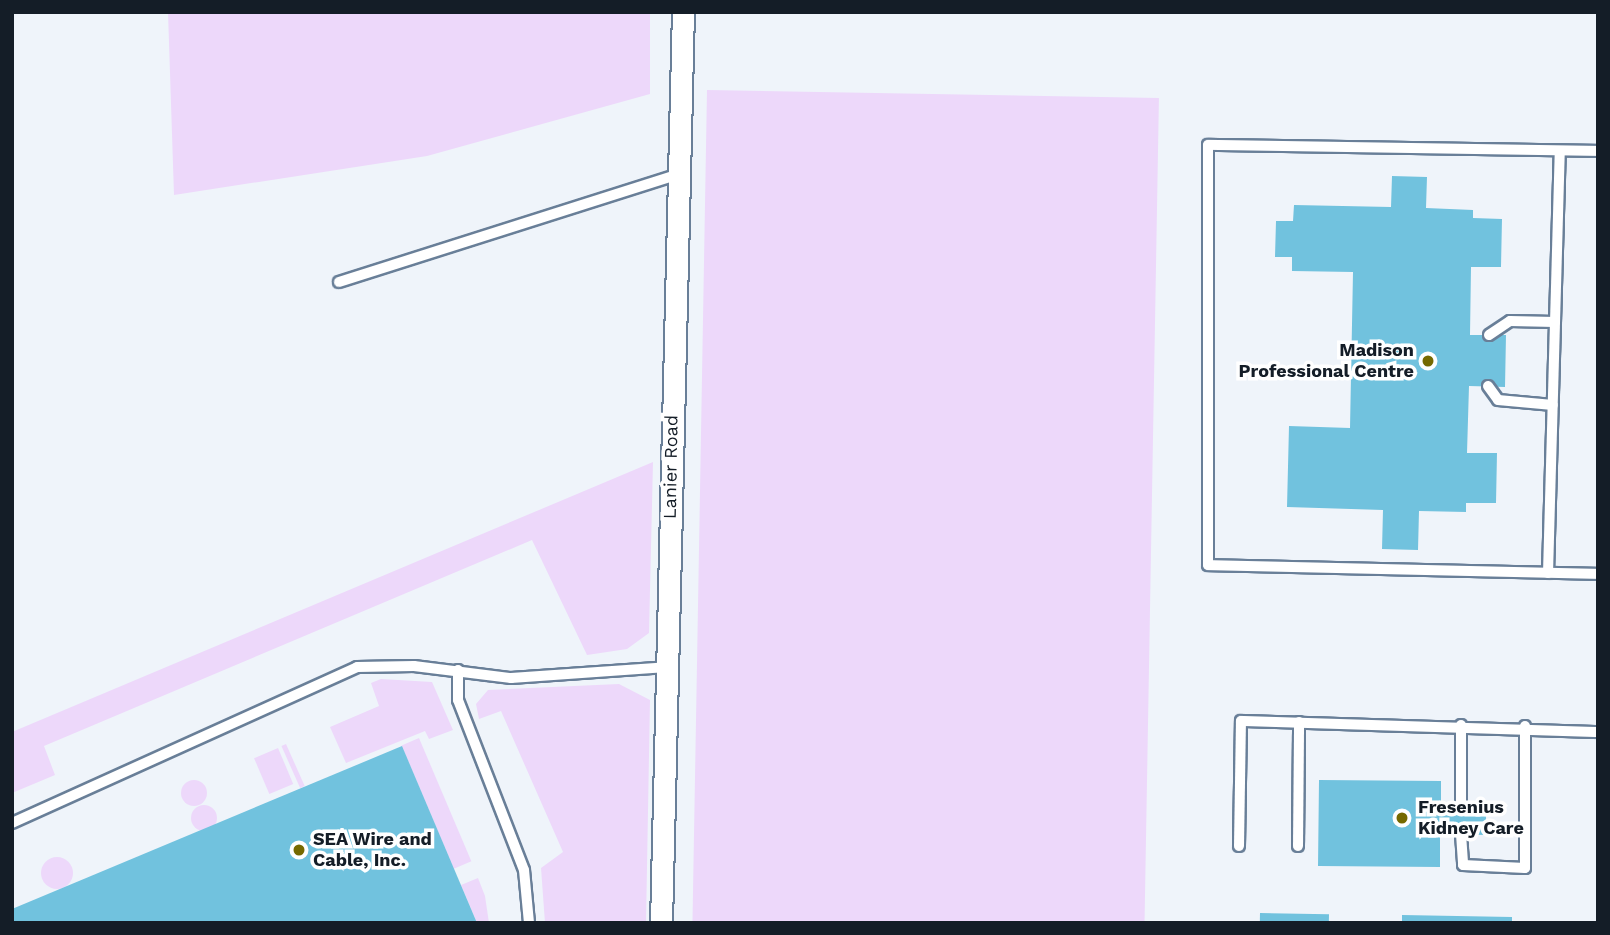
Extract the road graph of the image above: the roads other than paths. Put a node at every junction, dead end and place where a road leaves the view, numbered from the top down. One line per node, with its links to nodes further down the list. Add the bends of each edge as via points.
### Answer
1 (683, 12): 4 (street, Lanier Road)
2 (1560, 151): 3 (lane); 6 (lane); 10 (lane, via 1208,145 1208,565)
3 (1598, 151)
4 (678, 174): 5 (lane); 12 (street, Lanier Road)
5 (339, 282)
6 (1555, 322): 7 (lane, via 1510,321); 9 (lane)
7 (1489, 335)
8 (1488, 386): 9 (lane, via 1498,400)
9 (1553, 405): 10 (lane)
10 (1548, 573): 11 (lane)
11 (1598, 574)
12 (667, 667): 13 (lane, via 511,678); 24 (street, Lanier Road)
13 (458, 670): 19 (lane, via 378,665 345,671); 23 (lane, via 458,700 524,870)
14 (1299, 722): 15 (lane); 21 (lane, via 1241,720); 22 (lane)
15 (1461, 725): 16 (lane); 18 (lane)
16 (1525, 726): 17 (lane); 20 (lane, via 1525,868 1463,865)
17 (1598, 732)
18 (1461, 802)
19 (12, 823)
20 (1461, 834)
21 (1239, 846)
22 (1298, 846)
23 (529, 923)
24 (661, 923)

